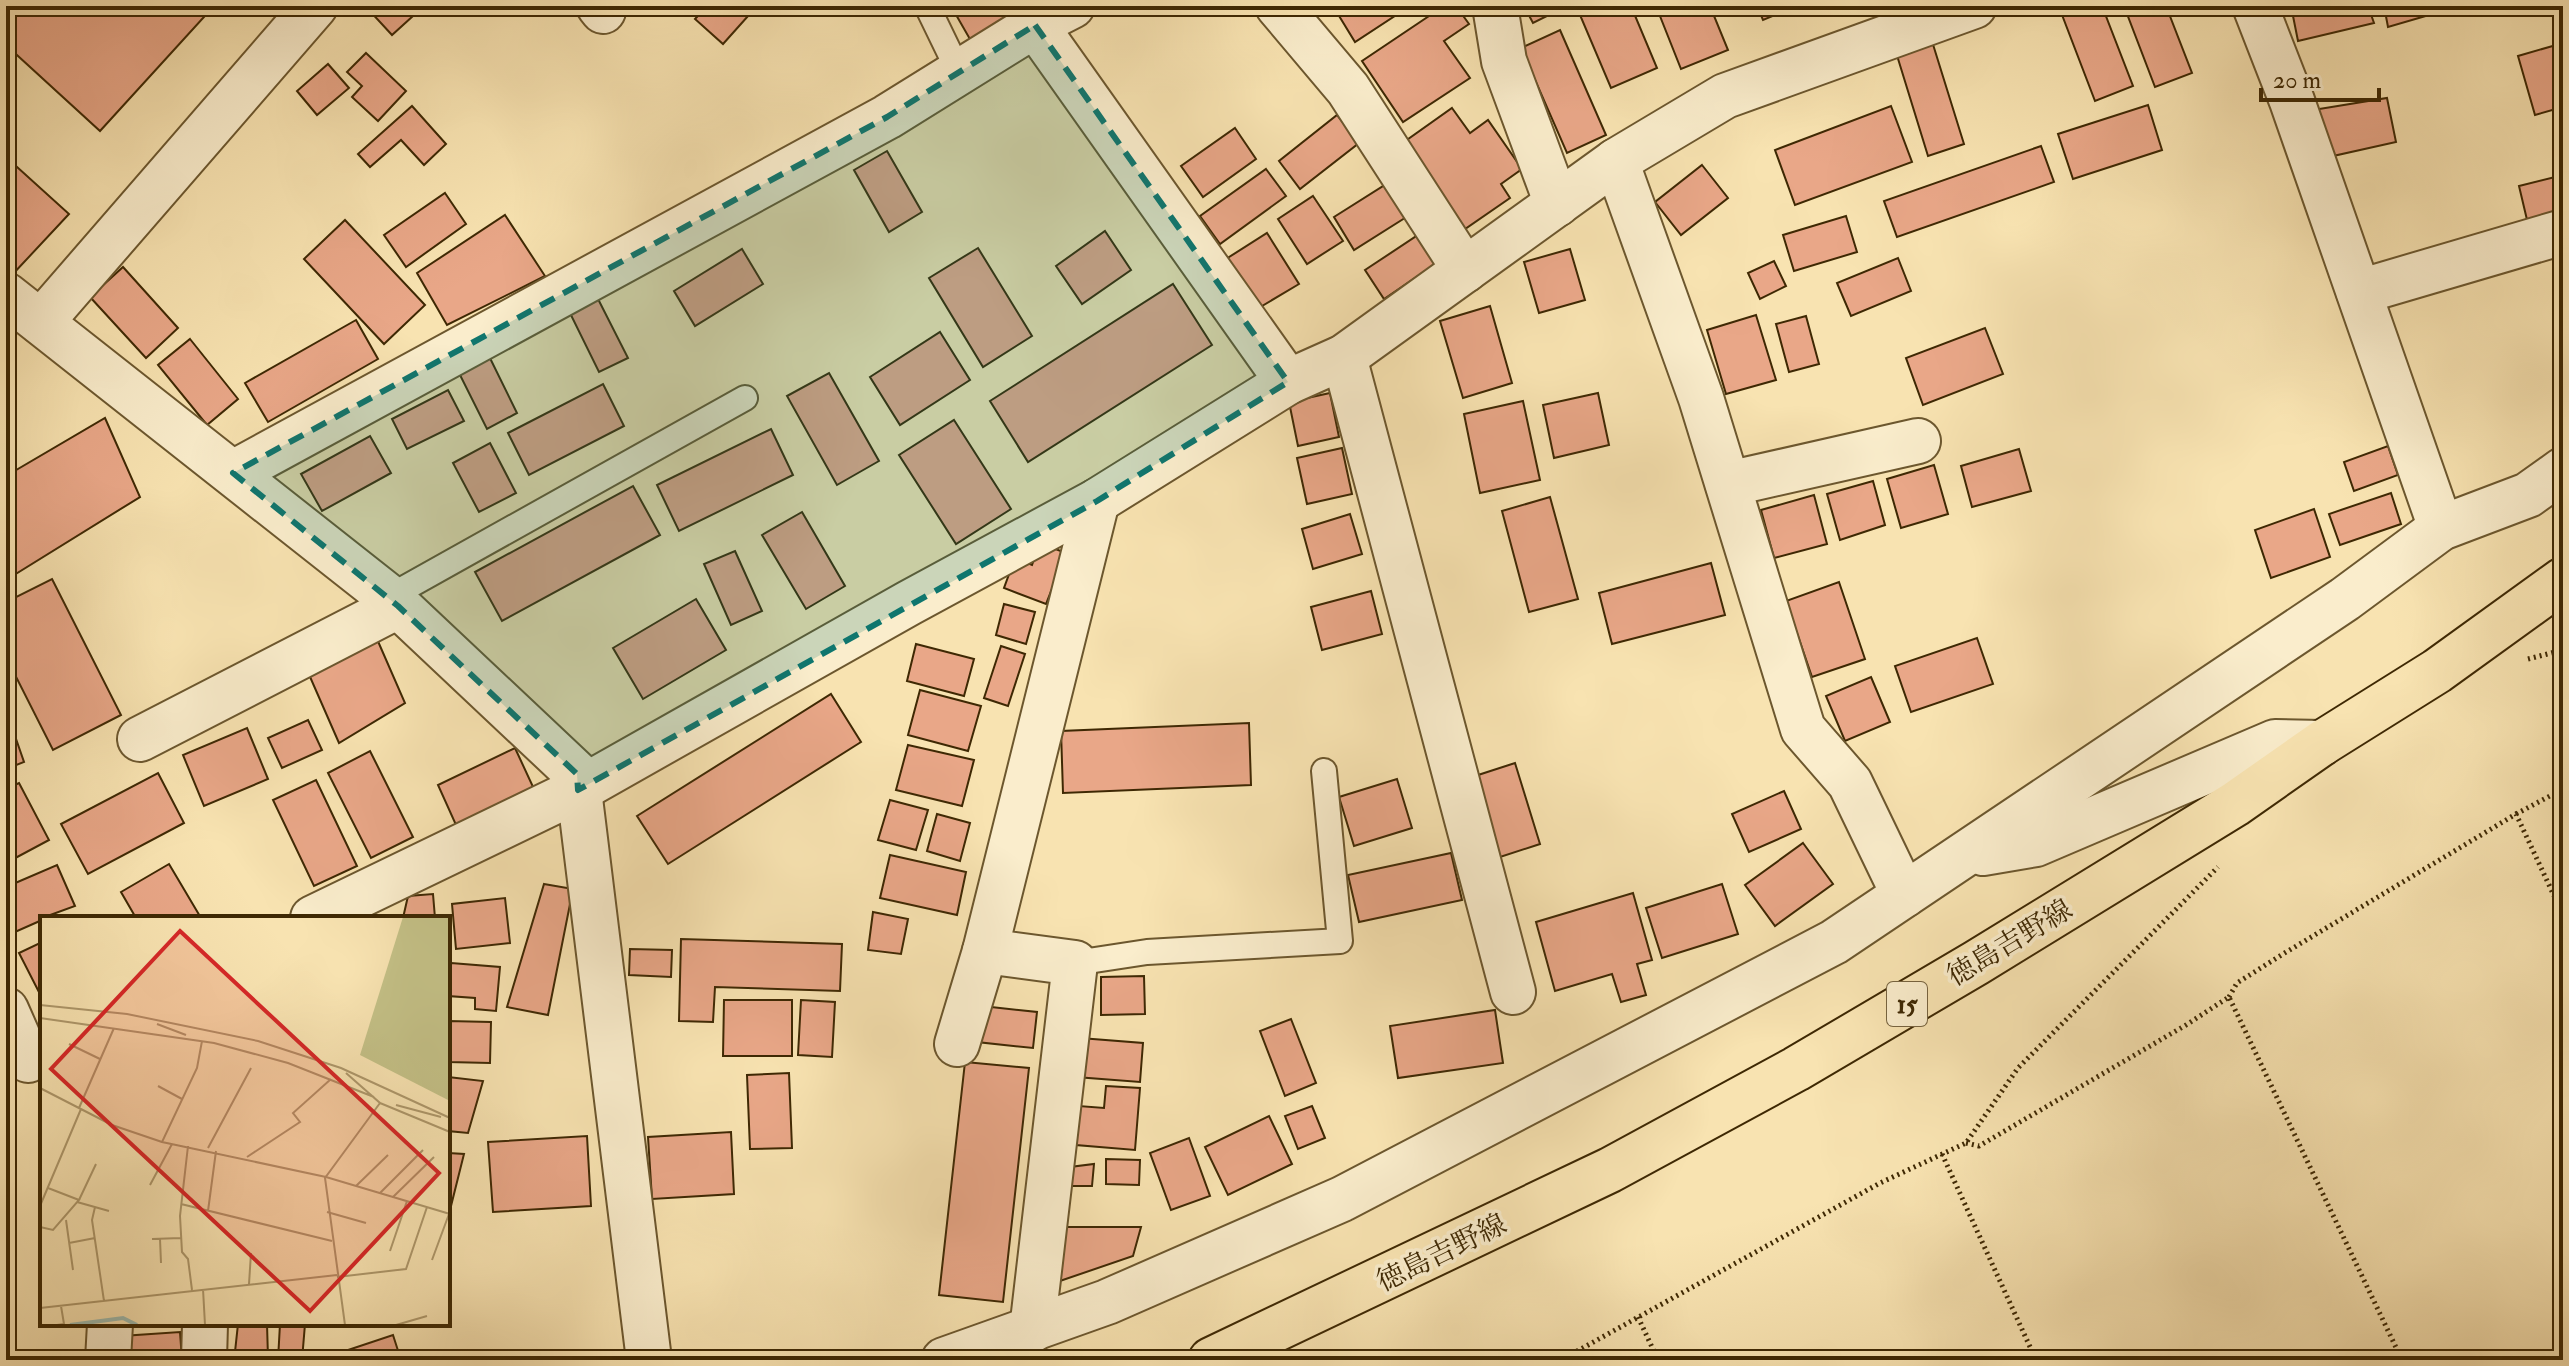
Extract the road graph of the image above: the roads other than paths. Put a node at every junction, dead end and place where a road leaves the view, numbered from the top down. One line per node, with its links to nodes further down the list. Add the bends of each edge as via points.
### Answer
1 (315, 6): 14 (street)
2 (927, 6): 8 (lane)
3 (1278, 6): 12 (street, via 1348,89)
4 (1495, 6): 10 (street, via 1504,61)
5 (1974, 6): 9 (street, via 1725,96)
6 (2255, 6): 13 (street)
7 (1053, 16): 8 (street); 16 (street)
8 (959, 72): 20 (street, via 887,117)
9 (1616, 161): 10 (street); 21 (street)
10 (1557, 204): 12 (street)
11 (2563, 232): 13 (street)
12 (1465, 270): 15 (street)
13 (2359, 292): 23 (street)
14 (21, 317): 20 (street)
15 (1344, 357): 16 (street); 36 (street)
16 (1288, 382): 22 (street)
17 (745, 398): 25 (lane)
18 (1918, 441): 21 (street)
19 (2563, 470): 23 (street, via 2528,495)
20 (233, 473): 25 (street)
21 (1728, 484): 31 (street, via 1803,729 1850,783)
22 (1097, 501): 29 (street); 34 (street)
23 (2441, 528): 30 (street, via 2345,599)
24 (2563, 580): 27 (main road, 徳島吉野線 / 15, via 2437,671)
25 (393, 602): 26 (street); 29 (street, via 577,774)
26 (140, 739)
27 (2322, 743): 30 (street, via 2275,742 2036,844); 47 (main road, 徳島吉野線 / 15, via 2235,804 1796,1069 1610,1170)
28 (1324, 771): 35 (lane, via 1340,941 1147,952)
29 (578, 790): 32 (street); 45 (street)
30 (1961, 857): 31 (street)
31 (1904, 895): 42 (street, via 1834,942 1342,1199)
32 (376, 903): 33 (street)
33 (321, 916)
34 (985, 951): 35 (street); 38 (street)
35 (1075, 963): 42 (street)
36 (1513, 992)
37 (6, 1010): 39 (street)
38 (957, 1044)
39 (25, 1062)
40 (110, 1326): 43 (street)
41 (205, 1326): 44 (street)
42 (1032, 1330): 46 (street)
43 (108, 1360)
44 (204, 1360)
45 (649, 1360)
46 (944, 1360)
47 (1211, 1360)

